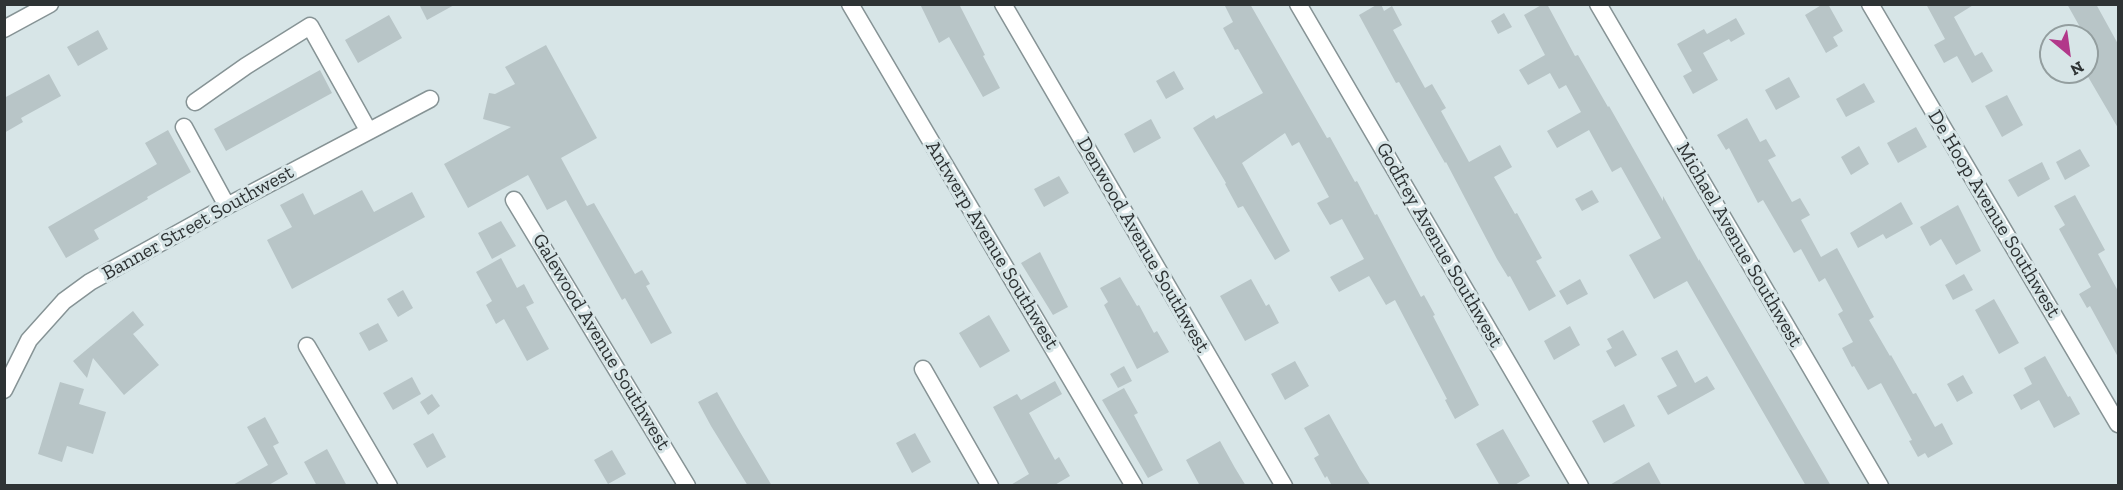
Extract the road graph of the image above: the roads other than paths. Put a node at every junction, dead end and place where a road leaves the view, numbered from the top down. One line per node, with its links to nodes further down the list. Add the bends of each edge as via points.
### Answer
1 (50, 4): 7 (street)
2 (850, 4): 21 (street, Antwerp Avenue Southwest)
3 (1003, 4): 22 (street, Denwood Avenue Southwest)
4 (1298, 4): 23 (street, Godfrey Avenue Southwest)
5 (1598, 4): 24 (street, Michael Avenue Southwest)
6 (1870, 4): 17 (street, De Hoop Avenue Southwest)
7 (4, 29)
8 (430, 99): 11 (street, Banner Street Southwest)
9 (195, 102): 11 (street, via 310,26)
10 (184, 128): 13 (street)
11 (368, 130): 13 (street, Banner Street Southwest)
12 (514, 200): 19 (street, Galewood Avenue Southwest)
13 (227, 206): 16 (street, Banner Street Southwest, via 90,282 64,301 28,340)
14 (307, 346): 18 (street)
15 (923, 369): 20 (street)
16 (4, 390)
17 (2118, 424)
18 (389, 486)
19 (687, 486)
20 (990, 486)
21 (1134, 486)
22 (1284, 486)
23 (1580, 486)
24 (1880, 486)

